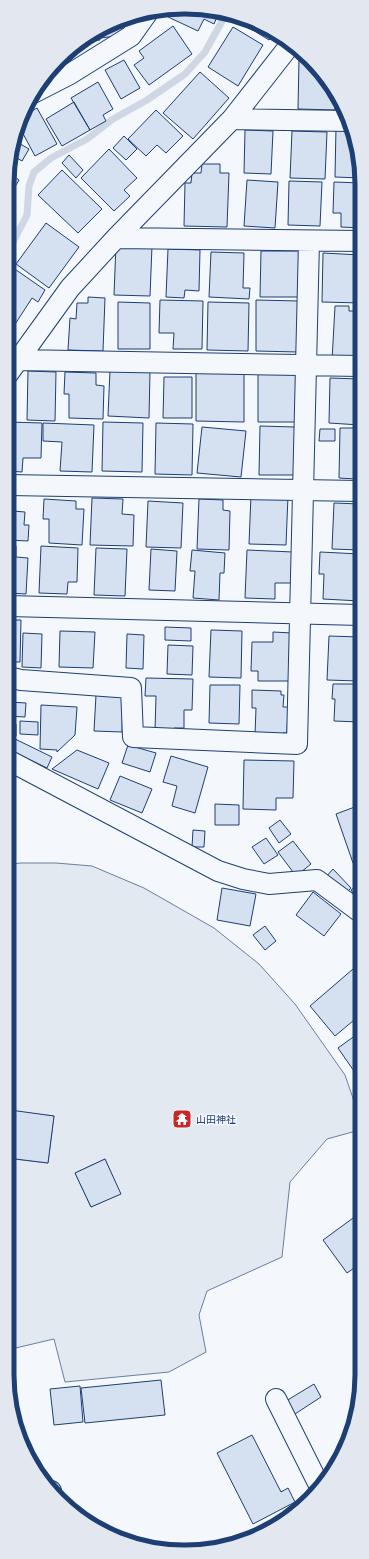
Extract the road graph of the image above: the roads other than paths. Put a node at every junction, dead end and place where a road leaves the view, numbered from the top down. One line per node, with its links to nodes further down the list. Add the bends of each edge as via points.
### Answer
1 (129, 27): 3 (street, via 70,74)
2 (287, 49): 4 (street)
3 (45, 87)
4 (232, 119): 5 (street); 6 (street)
5 (343, 121)
6 (116, 238): 7 (street); 10 (street, via 70,288)
7 (309, 241): 8 (street); 9 (street)
8 (355, 241)
9 (306, 365): 11 (street); 12 (street); 14 (street)
10 (14, 366)
11 (355, 366)
12 (14, 367)
13 (14, 485): 14 (street)
14 (303, 490): 15 (street); 17 (street)
15 (355, 490)
16 (14, 606): 17 (street)
17 (300, 614): 18 (street); 19 (street, via 297,744 133,737 131,688)
18 (355, 615)
19 (14, 678)
20 (14, 763): 21 (street, via 218,871 269,884 316,880)
21 (355, 908)
22 (276, 1399): 23 (street)
23 (317, 1482)

